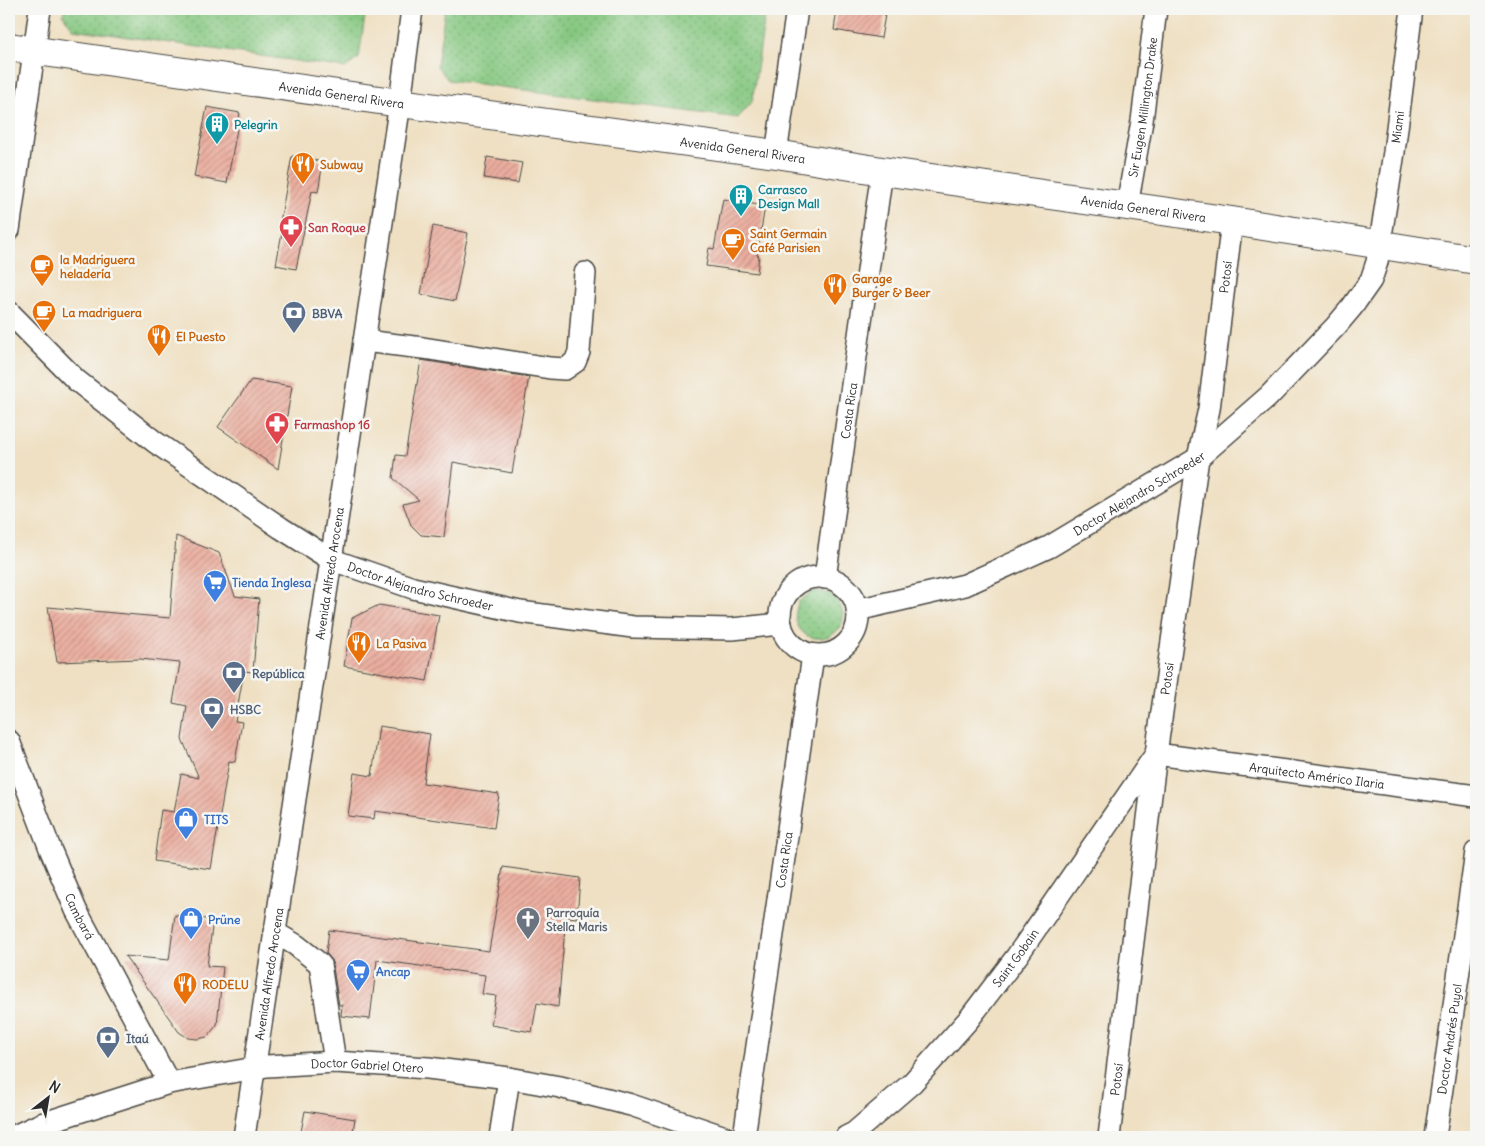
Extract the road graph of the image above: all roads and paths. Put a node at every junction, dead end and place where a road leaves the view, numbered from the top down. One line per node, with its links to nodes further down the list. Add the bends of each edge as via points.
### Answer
1 (40, 9): 6 (street)
2 (412, 9): 7 (street, Avenida Alfredo Arocena)
3 (796, 9): 8 (street)
4 (1156, 9): 10 (street, Sir Eugen Millington Drake, via 1142,122)
5 (1412, 9): 13 (street, Miami)
6 (22, 49): 7 (main road, Avenida General Rivera); 12 (street)
7 (400, 103): 8 (main road, Avenida General Rivera); 17 (street, Avenida Alfredo Arocena)
8 (776, 154): 9 (main road, Avenida General Rivera)
9 (882, 171): 10 (main road, Avenida General Rivera); 20 (street, Costa Rica)
10 (1127, 206): 11 (main road, Avenida General Rivera)
11 (1232, 221): 13 (main road, Avenida General Rivera); 18 (street, Potosí, via 1209,410)
12 (9, 230)
13 (1379, 244): 14 (main road, Avenida General Rivera); 18 (street, Doctor Alejandro Schroeder, via 1371,280 1352,307 1268,397)
14 (1476, 260)
15 (585, 273): 17 (street, via 579,352 575,362 566,369)
16 (9, 312): 19 (street, Doctor Alejandro Schroeder, via 76,380 155,442)
17 (364, 341): 19 (street, Avenida Alfredo Arocena)
18 (1198, 458): 21 (street, Doctor Alejandro Schroeder, via 1049,547 965,585); 25 (street, Potosí)
19 (330, 559): 22 (street, Doctor Alejandro Schroeder, via 413,588 520,612 633,627 732,629); 28 (street, Avenida Alfredo Arocena)
20 (825, 578): 21 (street, via 840,583 846,589); 22 (street, via 804,581 787,594)
21 (857, 610): 23 (street, via 856,628 847,643 832,653)
22 (781, 624): 23 (street, via 796,648)
23 (813, 655): 37 (street, Costa Rica)
24 (9, 742): 32 (street, Cambará, via 76,910)
25 (1156, 754): 26 (street, Arquitecto Américo Ilaria); 38 (street, Saint Gobain, via 1017,956 969,1019 912,1083); 39 (street, Potosí)
26 (1476, 796)
27 (1476, 852): 40 (street, Doctor Andrés Puyol)
28 (274, 932): 29 (street, via 320,964); 30 (street, Avenida Alfredo Arocena)
29 (335, 1062): 30 (street, Doctor Gabriel Otero); 31 (street, Doctor Gabriel Otero, via 428,1068)
30 (253, 1069): 32 (street, Doctor Gabriel Otero); 34 (street, Avenida Alfredo Arocena)
31 (509, 1078): 35 (street); 36 (street, Doctor Gabriel Otero, via 631,1105)
32 (169, 1083): 33 (street, Doctor Gabriel Otero, via 41,1124)
33 (12, 1137)
34 (244, 1137)
35 (500, 1137)
36 (725, 1137)
37 (744, 1137)
38 (846, 1137)
39 (1109, 1137)
40 (1436, 1137)

